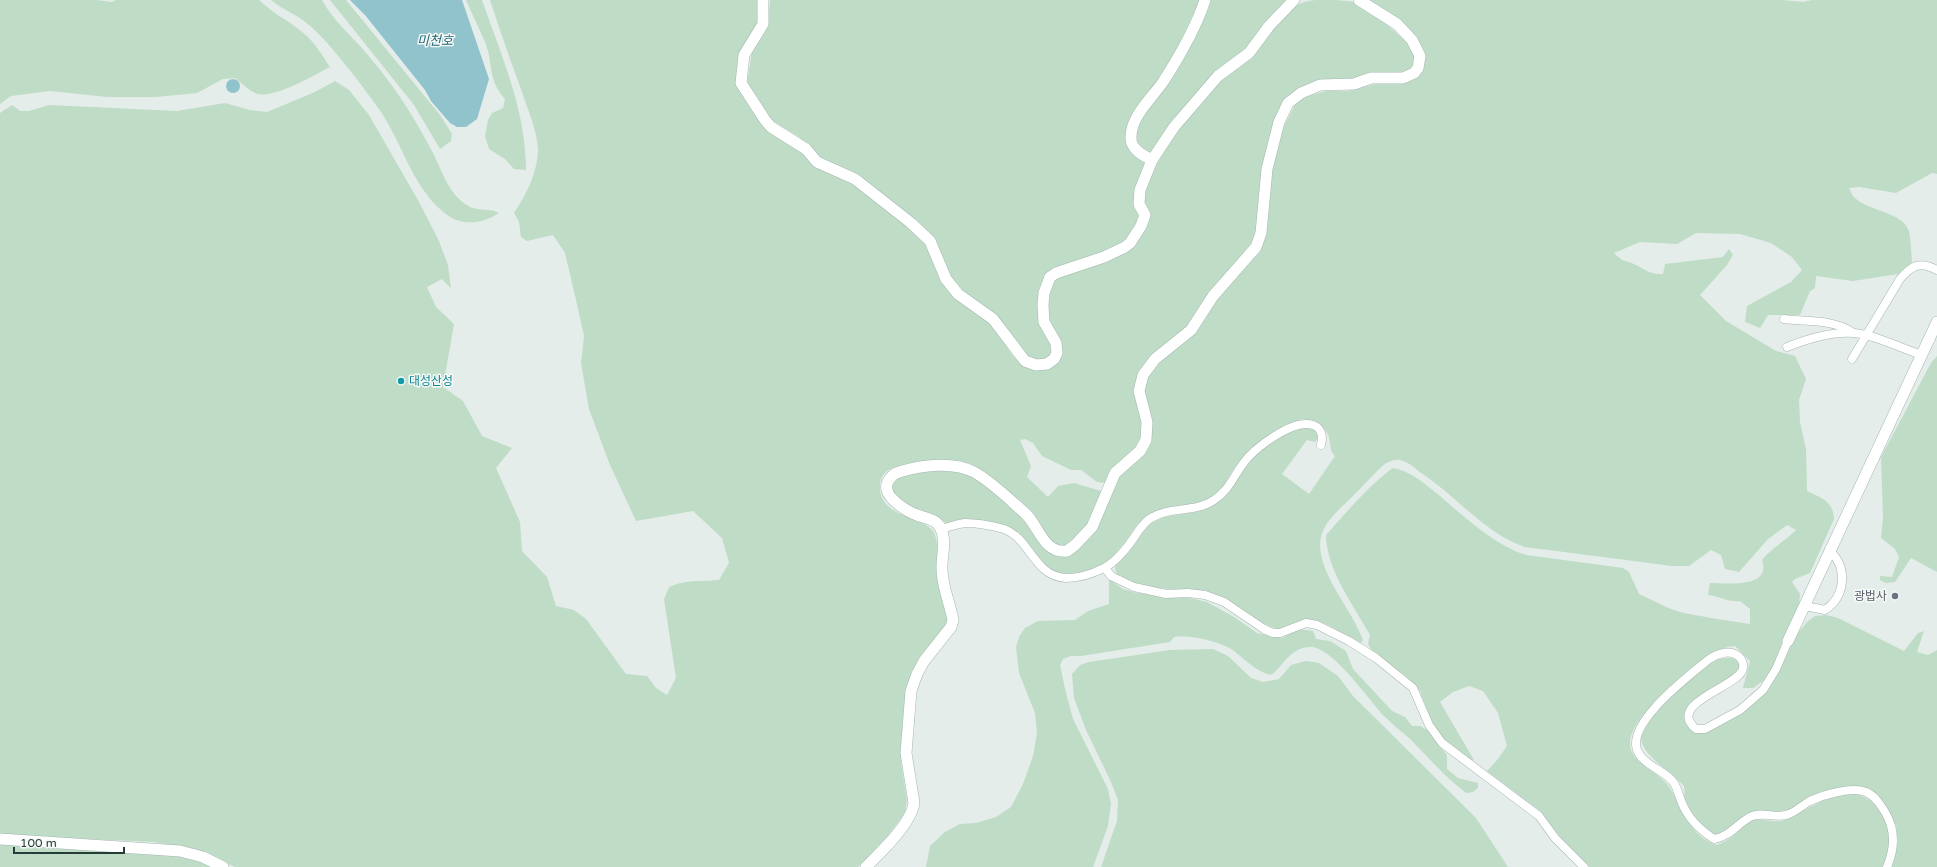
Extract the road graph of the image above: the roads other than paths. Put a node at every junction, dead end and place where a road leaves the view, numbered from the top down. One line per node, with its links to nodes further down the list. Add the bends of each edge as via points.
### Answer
1 (763, 0): 5 (street, via 763,24 744,55 741,83 764,120 806,149 817,162 855,179 911,223 930,241 946,279 958,294 993,319 1025,361 1036,365 1047,364 1054,359 1056,353 1056,343 1044,322 1043,311 1044,293 1050,277 1104,257 1130,243 1144,215 1138,196)
2 (1205, 0): 5 (street, via 1175,62 1135,123 1130,137 1139,153)
3 (1294, 0): 5 (street, via 1249,53 1218,76 1203,92 1174,127)
4 (1360, 0): 15 (street, via 1397,24 1412,40 1420,56 1418,68 1403,78 1372,78 1345,86 1320,85 1301,93 1288,103 1279,122 1267,168 1261,234 1256,247 1214,296 1192,330 1155,359 1143,375 1139,391 1147,422 1146,440 1140,452 1115,473 1092,527 1067,551 1055,550 1039,534 1026,514 974,472 948,466 907,470 894,474 887,483 887,491 892,497 916,515 938,524)
5 (1152, 160)
6 (1937, 270): 10 (street, via 1920,265 1908,269)
7 (1784, 319): 9 (street, via 1828,323 1847,328)
8 (1937, 322): 12 (street)
9 (1853, 333): 10 (street); 11 (street, via 1808,338)
10 (1866, 335): 12 (street); 13 (street)
11 (1787, 347)
12 (1922, 355): 16 (street)
13 (1852, 359)
14 (1321, 445): 17 (street, via 1323,438 1315,426 1301,424 1287,429 1243,463 1227,490 1213,501 1199,507 1163,513 1151,518 1142,525 1122,554)
15 (941, 529): 17 (street, via 965,523 1004,530 1016,537 1046,573 1056,577 1074,578); 22 (street, via 945,543 942,568 953,620 951,627 924,661 911,691 906,753 913,810)
16 (1831, 552): 18 (street); 18 (street, via 1837,558 1843,573 1840,594 1831,606 1824,610)
17 (1105, 568): 23 (street, via 1111,576 1134,587 1166,594 1205,595 1224,602 1273,633 1280,633 1306,623 1317,625 1349,641 1376,658 1413,688 1429,724 1442,742 1539,816 1555,838)
18 (1805, 606): 19 (street)
19 (1788, 641): 24 (street, via 1770,681 1751,703 1705,729 1696,729 1688,716 1690,709 1707,694 1738,678 1743,669 1742,661 1737,654 1716,654 1650,712 1635,740 1636,749 1644,760 1673,782 1691,819 1714,839 1722,838 1756,815 1786,816 1826,795 1865,792 1878,801 1891,822 1893,848)
20 (0, 839): 21 (street, via 180,851 203,857)
21 (222, 867)
22 (866, 867)
23 (1584, 867)
24 (1887, 867)

